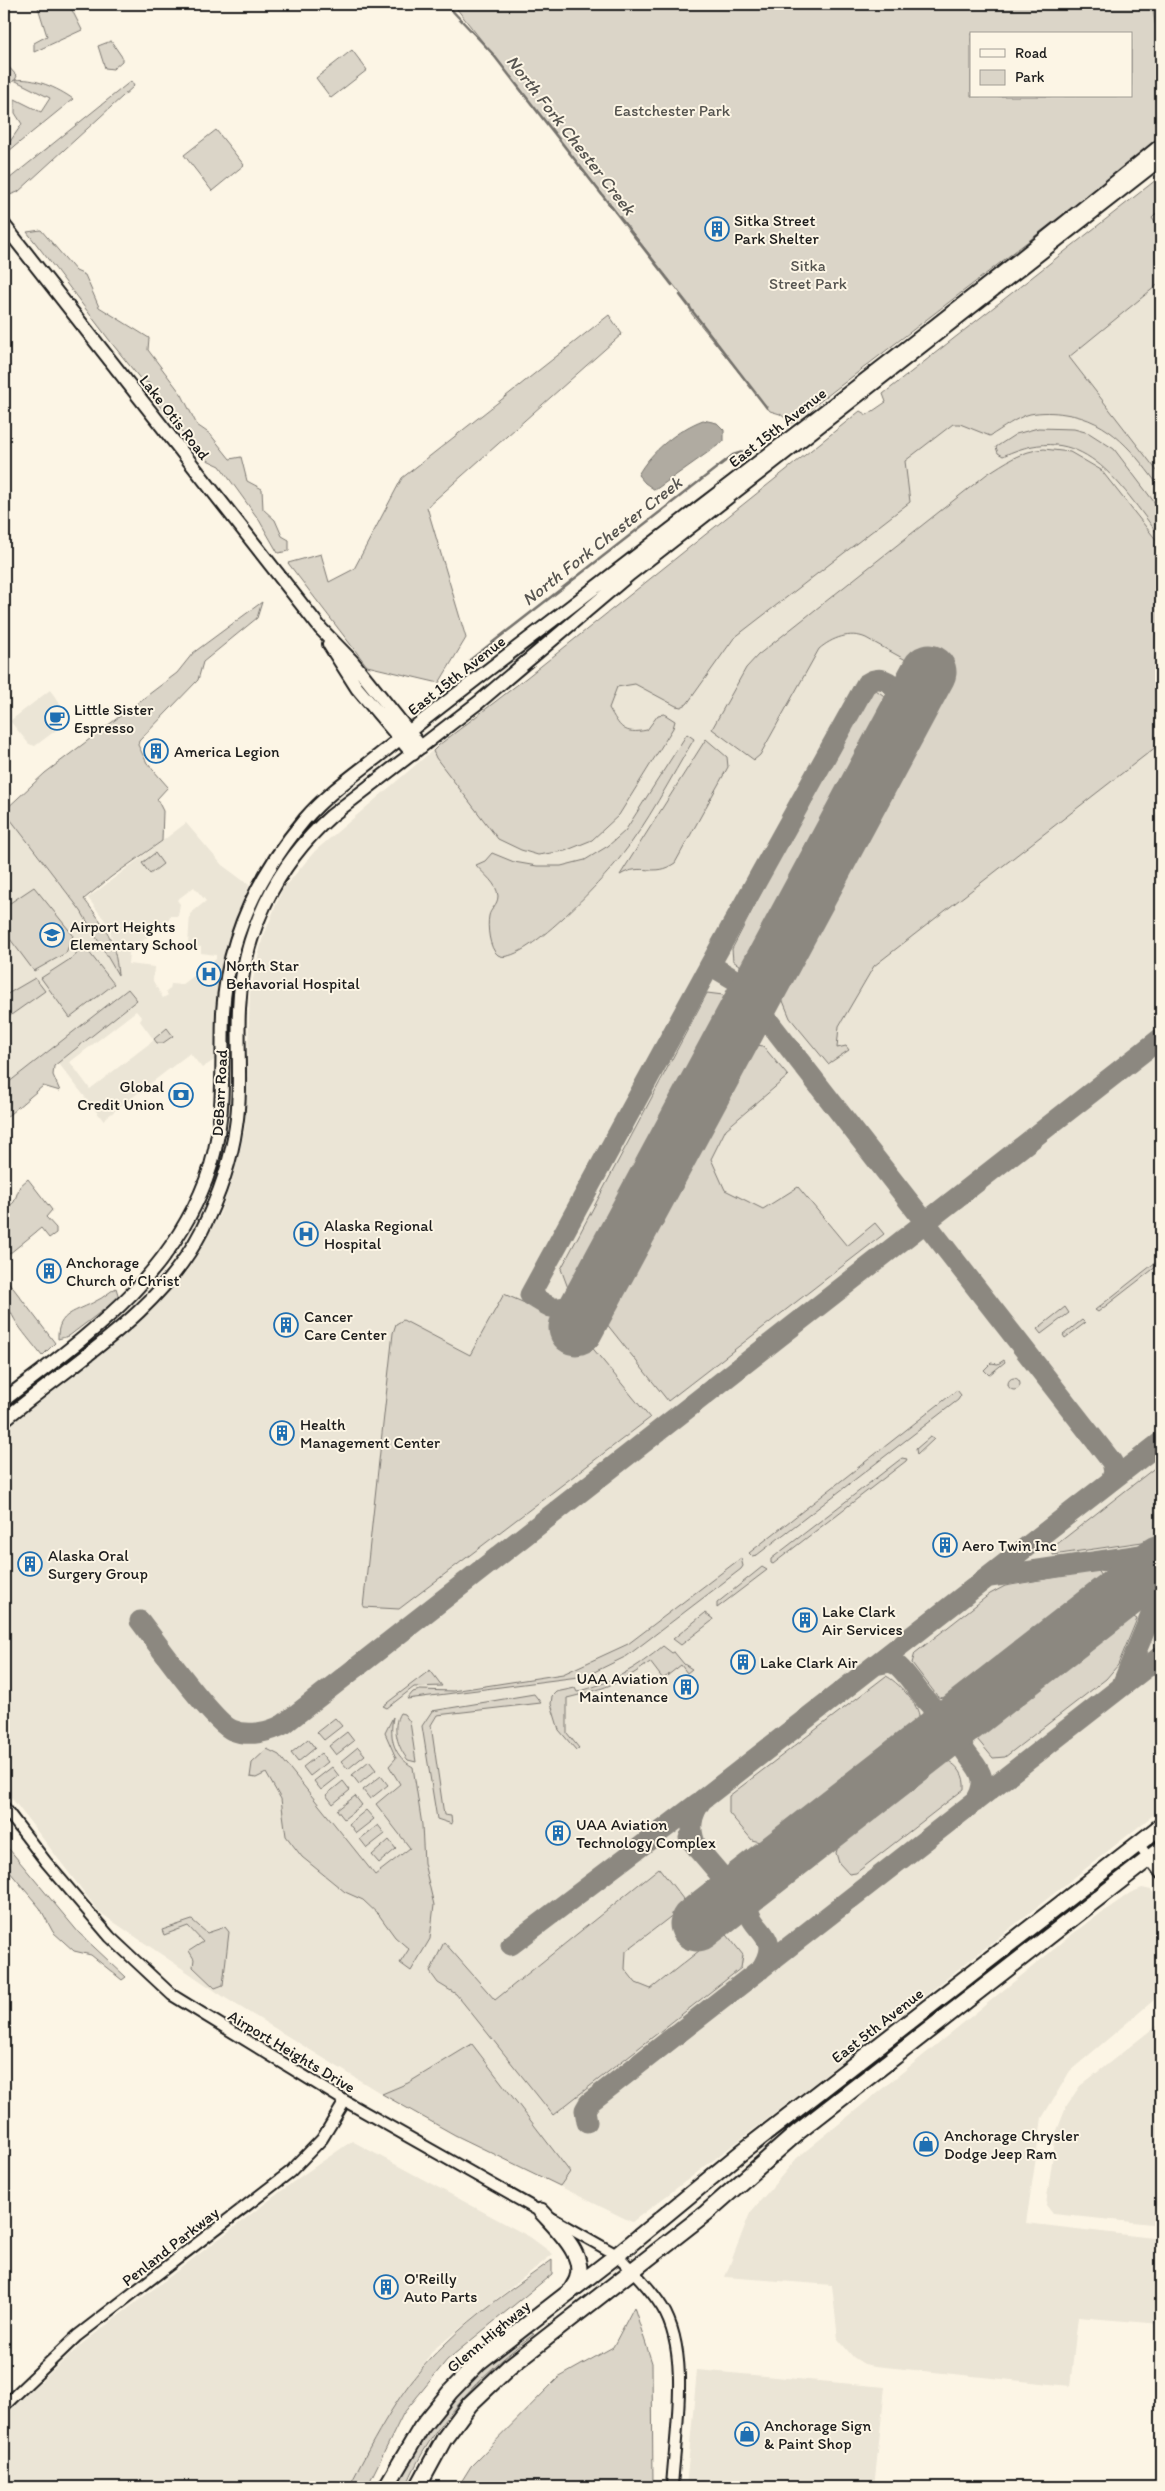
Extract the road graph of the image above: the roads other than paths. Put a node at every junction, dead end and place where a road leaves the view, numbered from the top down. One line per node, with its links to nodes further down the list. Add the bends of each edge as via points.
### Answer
1 (1161, 145): 5 (main road, East 15th Avenue, via 780,446)
2 (1161, 159): 7 (main road, East 15th Avenue, via 630,574)
3 (4, 225): 4 (main road, Lake Otis Road)
4 (321, 629): 5 (main road, Lake Otis Road, via 352,661); 6 (main road, Lake Otis Road, via 358,688)
5 (409, 731): 6 (main road, DeBarr Road); 7 (main road, Lake Otis Road)
6 (399, 739): 7 (main road, Lake Otis Road); 8 (main road, DeBarr Road, via 312,812 276,858 248,907 236,939 225,994 224,1092 219,1130 205,1182 179,1233 126,1302)
7 (417, 750): 9 (main road, DeBarr Road, via 315,831 282,873 262,908 243,970 239,1007 238,1110 233,1146 215,1202 185,1259 131,1319)
8 (4, 1400)
9 (4, 1420)
10 (4, 1807): 16 (street, Airport Heights Drive, via 110,1937 172,1995)
11 (1161, 1826): 12 (highway, East 5th Avenue)
12 (1138, 1844): 14 (street); 18 (highway, East 5th Avenue, via 742,2152)
13 (1161, 1849): 14 (highway)
14 (1149, 1858): 15 (street); 19 (highway, via 798,2132 706,2213)
15 (1161, 1874)
16 (345, 2101): 17 (street, Airport Heights Drive); 21 (street, Penland Parkway, via 322,2139 290,2172 78,2336)
17 (541, 2211): 18 (street, Airport Heights Drive); 20 (highway, via 576,2256 579,2274)
18 (617, 2255): 19 (street, Airport Heights Drive); 20 (highway, Glenn Highway)
19 (633, 2271): 23 (highway, via 509,2367 470,2404 444,2439); 24 (street, Airport Heights Drive, via 662,2307 678,2348)
20 (569, 2292): 22 (highway, Glenn Highway, via 479,2362 450,2392 421,2428)
21 (4, 2406)
22 (386, 2487)
23 (418, 2487)
24 (672, 2487)

